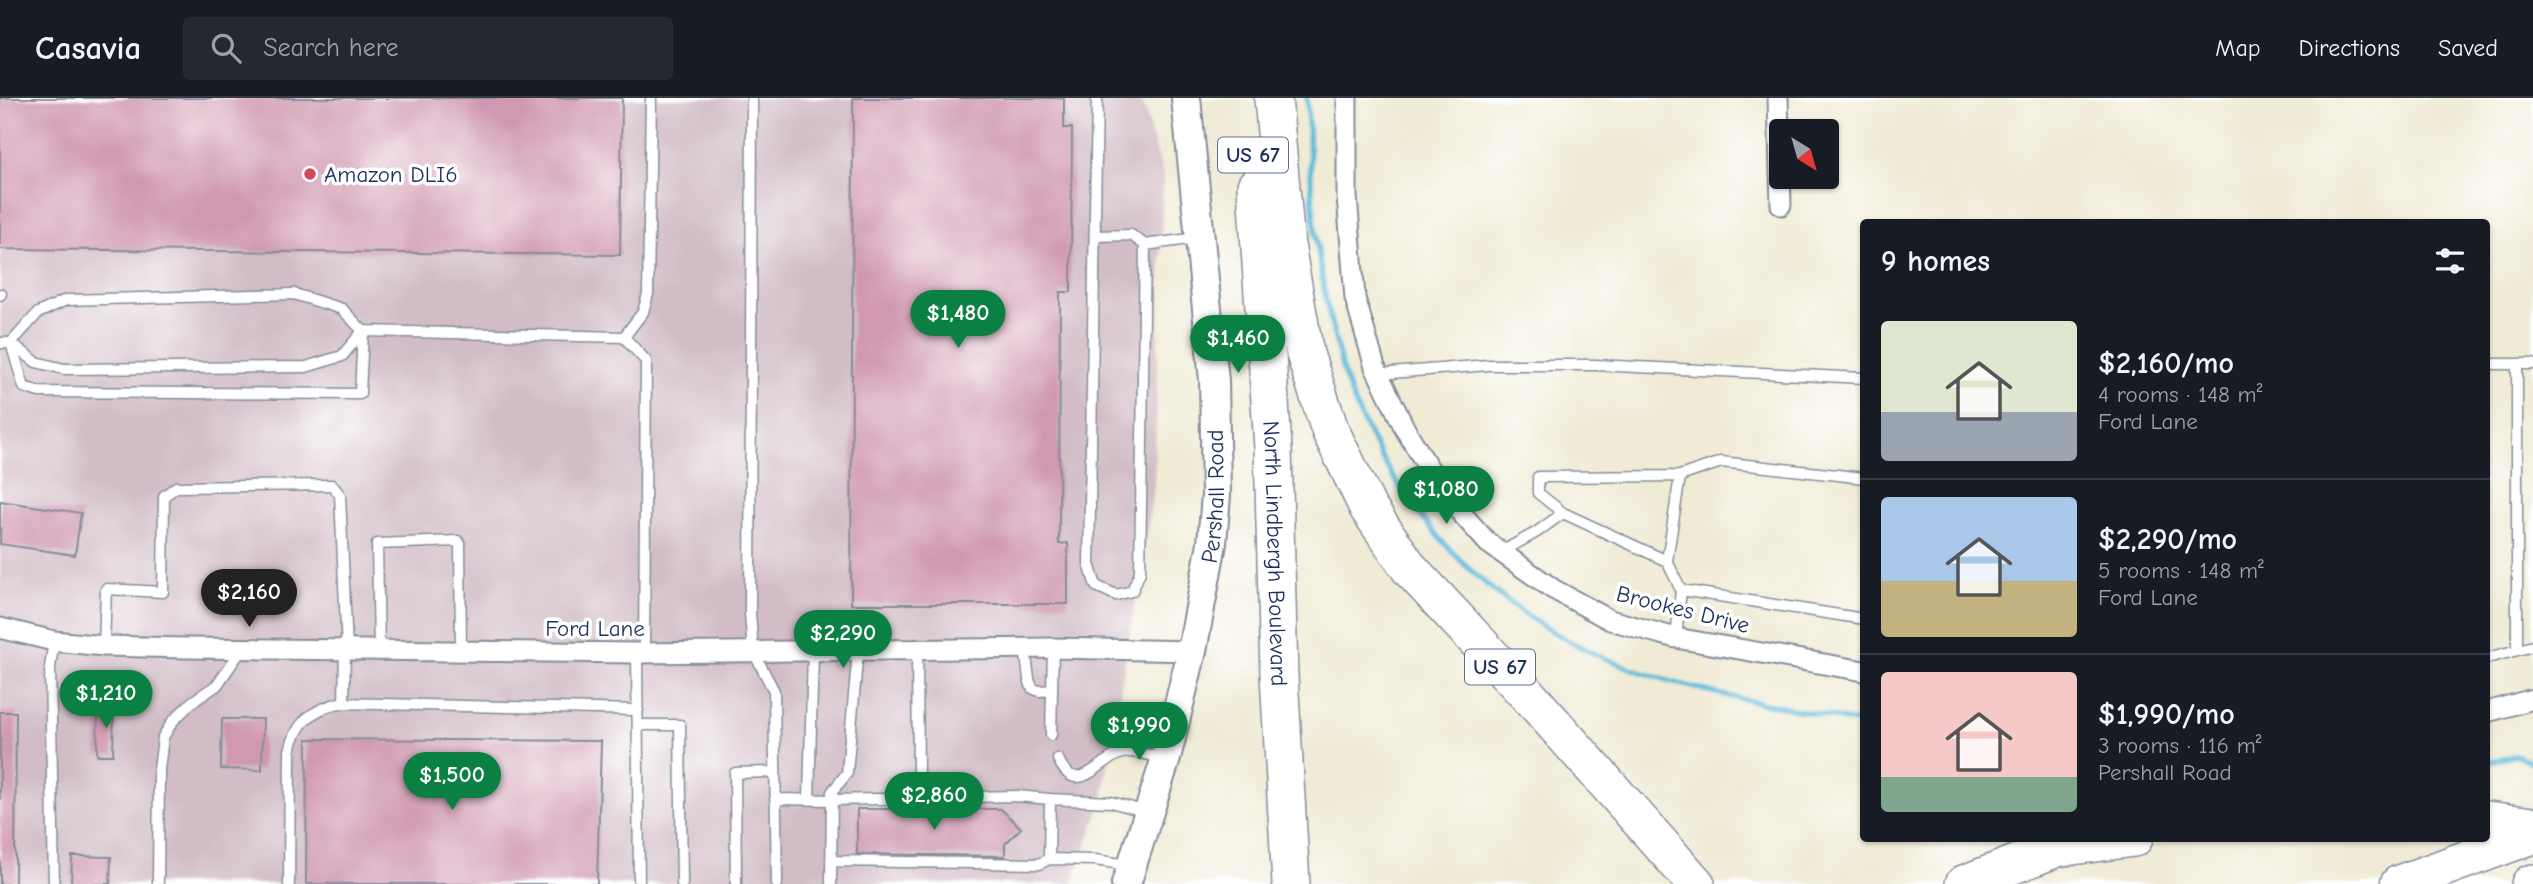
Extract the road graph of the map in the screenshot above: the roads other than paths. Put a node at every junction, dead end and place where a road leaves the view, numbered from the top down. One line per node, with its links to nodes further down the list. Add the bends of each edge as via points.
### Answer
1 (651, 98): 14 (lane, via 648,294 643,312)
2 (752, 98): 41 (lane)
3 (1097, 98): 10 (lane)
4 (1186, 98): 11 (street, Pershall Road)
5 (1248, 98): 79 (highway, North Lindbergh Boulevard / US 67, via 1273,448)
6 (1273, 98): 80 (highway, US 67, via 1286,245 1305,354 1330,430 1368,508 1410,569)
7 (1347, 98): 19 (street, Brookes Drive, via 1347,195 1356,298)
8 (1778, 98): 9 (street)
9 (1781, 205)
10 (1095, 236): 12 (lane, via 1131,235); 12 (lane, via 1089,564 1096,586 1116,595 1132,591 1140,572)
11 (1200, 238): 12 (lane); 44 (street, Pershall Road, via 1214,380 1216,495)
12 (1145, 246)
13 (363, 331): 14 (lane); 15 (lane, via 342,356 306,367 64,369 36,362); 15 (lane, via 342,309 294,294 66,299 38,313); 15 (lane, via 359,394 38,392 24,387)
14 (624, 337): 45 (lane, via 646,361)
15 (5, 343)
16 (2490, 364): 17 (lane)
17 (2517, 364): 18 (lane); 38 (lane)
18 (2533, 364)
19 (1378, 374): 20 (lane, via 1488,365 1595,365); 24 (street, Brookes Drive, via 1446,495)
20 (1860, 378)
21 (1679, 476): 22 (lane, via 1721,462); 23 (lane, via 1538,477 1538,494); 25 (lane)
22 (1860, 478)
23 (1563, 513): 24 (lane); 25 (lane)
24 (1501, 553): 29 (street, Brookes Drive, via 1610,620)
25 (1667, 561): 26 (lane)
26 (1681, 590): 27 (lane); 29 (lane)
27 (1860, 619)
28 (0, 628): 30 (street, Ford Lane)
29 (1676, 638): 47 (street, Brookes Drive)
30 (54, 641): 31 (street, Ford Lane); 71 (lane, via 50,667)
31 (104, 646): 35 (street, Ford Lane); 36 (lane, via 106,589 163,592 164,496 176,487 332,485 340,495)
32 (2533, 646): 38 (lane)
33 (1025, 648): 34 (street, Ford Lane); 43 (street, Ford Lane); 48 (lane, via 1032,688)
34 (1053, 648): 44 (street, Ford Lane); 48 (lane)
35 (243, 649): 36 (street, Ford Lane); 72 (lane, via 217,685 192,702 163,737)
36 (346, 650): 39 (street, Ford Lane); 50 (lane)
37 (858, 650): 42 (street, Ford Lane); 43 (street, Ford Lane); 62 (lane, via 847,773 832,792)
38 (2517, 650): 46 (lane)
39 (379, 651): 40 (street, Ford Lane); 40 (lane, via 377,544 458,541)
40 (461, 651): 45 (street, Ford Lane)
41 (753, 651): 42 (street, Ford Lane); 45 (street, Ford Lane); 57 (lane, via 774,691)
42 (813, 651): 60 (lane)
43 (917, 651): 58 (lane)
44 (1192, 651): 55 (street, Pershall Road)
45 (641, 652): 51 (lane)
46 (2490, 657)
47 (1860, 670)
48 (1052, 690): 54 (lane)
49 (2533, 699): 52 (street)
50 (344, 703): 51 (lane); 73 (lane, via 326,707 294,731)
51 (638, 710): 53 (lane)
52 (2490, 711)
53 (638, 725): 74 (lane); 75 (lane, via 681,725)
54 (1051, 735)
55 (1166, 758): 56 (lane, via 1129,751 1084,776 1064,771); 63 (street, Pershall Road)
56 (1058, 759)
57 (775, 772): 59 (lane); 76 (lane, via 735,773)
58 (918, 778)
59 (775, 799): 60 (lane); 77 (lane)
60 (809, 799): 62 (lane)
61 (1051, 799): 62 (lane); 63 (lane, via 1111,803); 68 (lane)
62 (832, 800): 69 (lane)
63 (1149, 813): 70 (street, Pershall Road)
64 (2490, 820): 65 (highway)
65 (2533, 826)
66 (2533, 835): 82 (highway)
67 (2103, 842): 81 (highway, via 2057,848)
68 (1049, 859): 69 (lane, via 1039,864); 70 (lane, via 1095,860)
69 (831, 861): 78 (lane)
70 (1129, 875)
71 (54, 884)
72 (158, 884)
73 (289, 884)
74 (639, 884)
75 (682, 884)
76 (736, 884)
77 (777, 884)
78 (831, 884)
79 (1291, 884)
80 (1696, 884)
81 (1964, 884)
82 (2399, 884)

